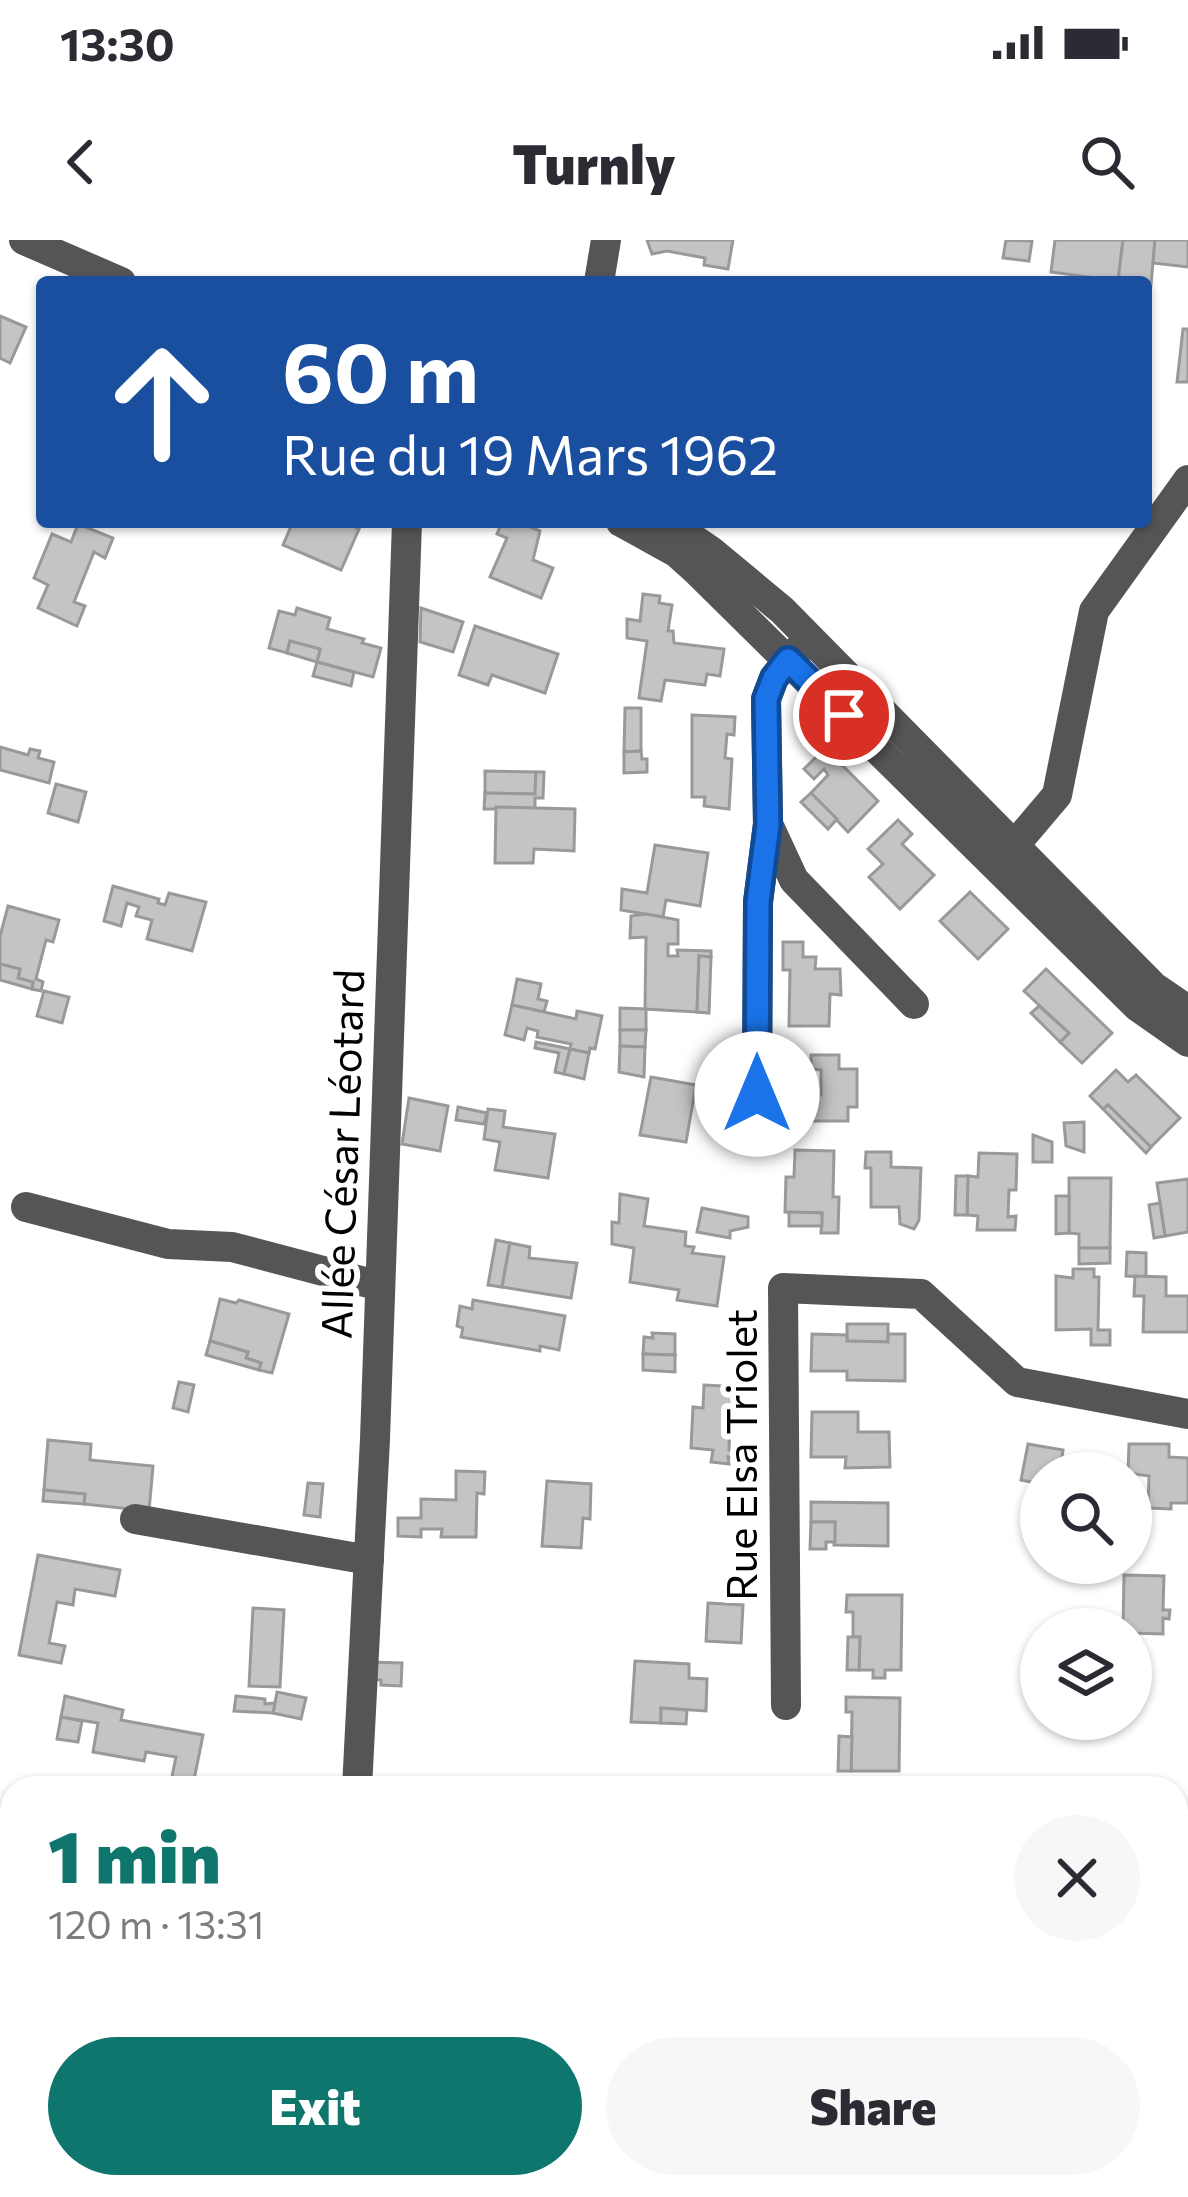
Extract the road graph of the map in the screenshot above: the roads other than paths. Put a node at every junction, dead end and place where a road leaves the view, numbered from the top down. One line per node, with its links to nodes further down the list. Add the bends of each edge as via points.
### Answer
1 (24, 240): 5 (street)
2 (606, 240): 6 (street)
3 (0, 251): 4 (street)
4 (57, 276)
5 (107, 276)
6 (599, 276)
7 (1188, 480): 14 (street, via 1094,610 1057,795)
8 (407, 528): 20 (street, Allée César Léotard)
9 (632, 528): 12 (street, via 677,553)
10 (678, 528): 11 (street)
11 (810, 637): 12 (street); 14 (street)
12 (788, 660): 13 (street, via 766,699); 14 (street)
13 (768, 824): 15 (street, via 794,880); 18 (street, via 758,902)
14 (1006, 855): 16 (street); 17 (street, via 1138,1007)
15 (914, 1004)
16 (1188, 1010)
17 (1188, 1042)
18 (757, 1094)
19 (26, 1207): 20 (street)
20 (380, 1286): 23 (street, Allée César Léotard)
21 (1188, 1414): 24 (street, Rue Elsa Triolet, via 1017,1382 922,1294 783,1288)
22 (135, 1519): 23 (street)
23 (369, 1560): 25 (street, Allée César Léotard)
24 (786, 1705)
25 (358, 1776)

